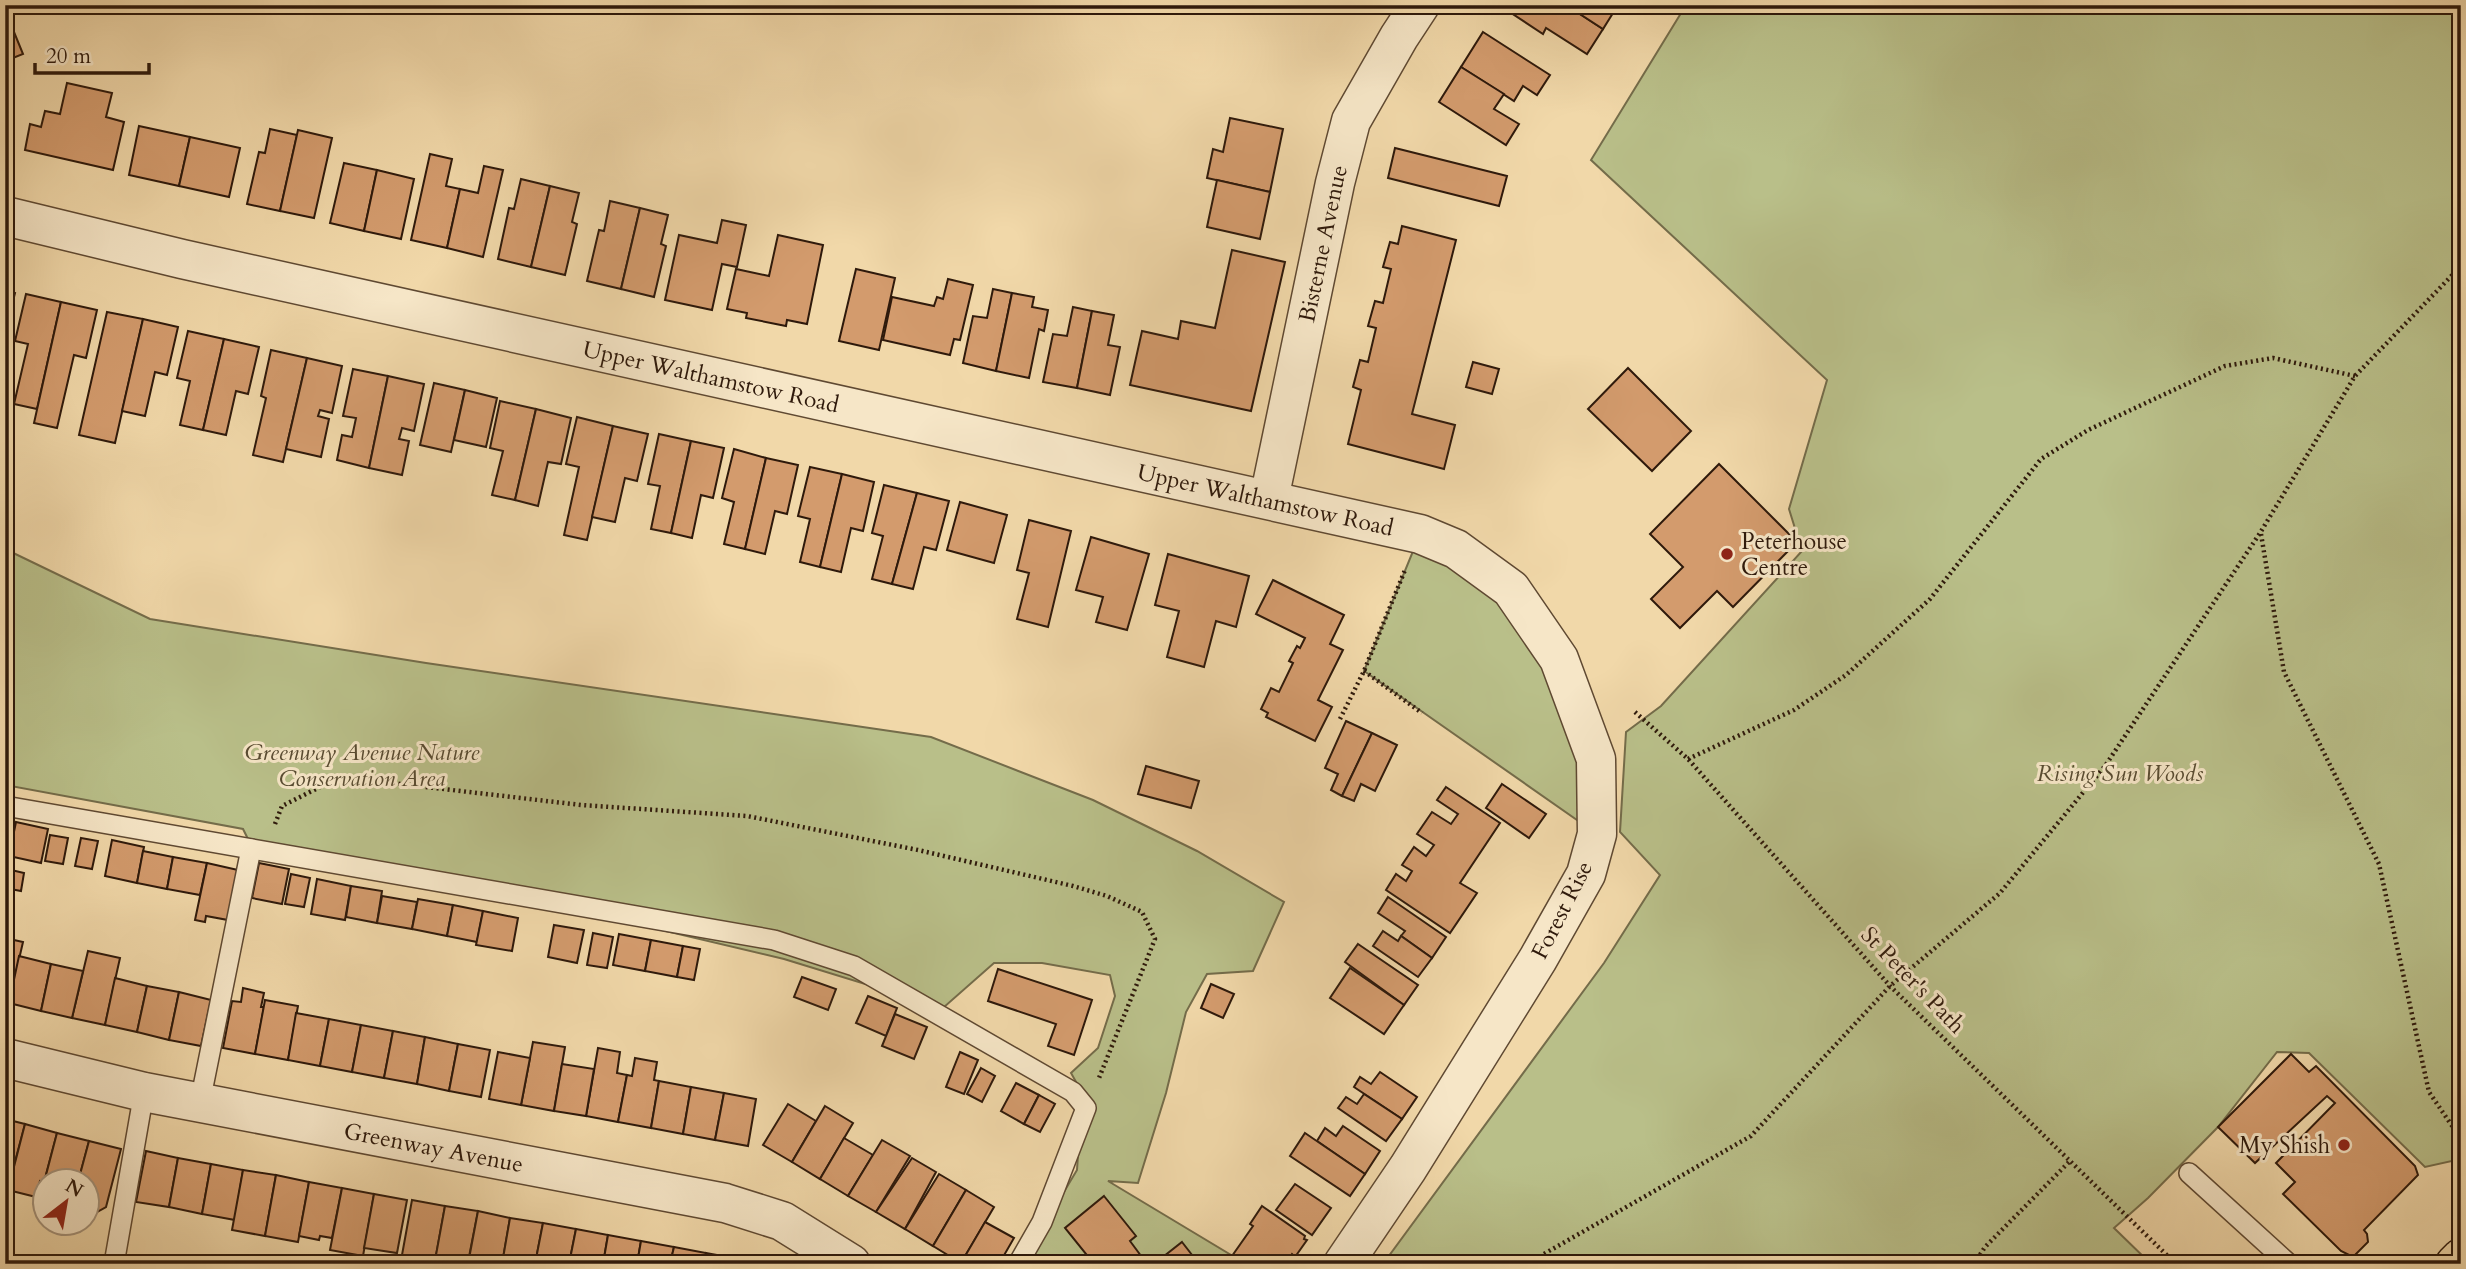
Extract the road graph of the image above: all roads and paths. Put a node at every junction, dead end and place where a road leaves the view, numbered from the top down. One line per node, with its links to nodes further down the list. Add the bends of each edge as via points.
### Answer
1 (1420, 5): 5 (street, Bisterne Avenue, via 1351,121)
2 (5, 216): 5 (street, Upper Walthamstow Road)
3 (2461, 266): 4 (path)
4 (2355, 376): 6 (path); 12 (path, via 2273,358 2225,366 2088,430 2041,459 1930,599 1846,674 1794,710)
5 (1269, 499): 7 (street, Upper Walthamstow Road)
6 (2260, 533): 15 (path, via 2105,766 2000,892); 20 (path, via 2284,672 2379,864 2429,1092)
7 (1420, 534): 8 (path); 27 (street, Forest Rise, via 1456,549 1511,589 1559,659 1596,759 1597,834 1586,874 1538,959)
8 (1364, 671): 10 (path); 11 (path)
9 (1635, 712): 12 (path, St Peter's Path)
10 (1422, 713)
11 (1340, 719)
12 (1688, 759): 15 (path, St Peter's Path)
13 (5, 806): 14 (lane)
14 (257, 850): 18 (lane, via 774,940 853,966); 18 (path, via 282,806 340,778 580,805 747,816 918,850 1107,896 1142,912 1155,939 1101,1075); 19 (lane)
15 (1891, 986): 21 (path, St Peter's Path); 28 (path, via 1751,1136)
16 (5, 1058): 17 (street, Greenway Avenue)
17 (144, 1092): 19 (street, Greenway Avenue); 24 (lane)
18 (1082, 1101): 26 (lane, via 1086,1108 1042,1222)
19 (200, 1102): 25 (street, Greenway Avenue, via 725,1203 782,1221)
20 (2461, 1139)
21 (2070, 1161): 29 (path, via 1984,1247); 30 (path, St Peter's Path)
22 (2189, 1173): 31 (lane)
23 (2461, 1258): 32 (main road)
24 (114, 1264)
25 (851, 1264)
26 (1018, 1264)
27 (1343, 1264)
28 (1531, 1264)
29 (1974, 1264)
30 (2176, 1264)
31 (2289, 1264)
32 (2455, 1264)

